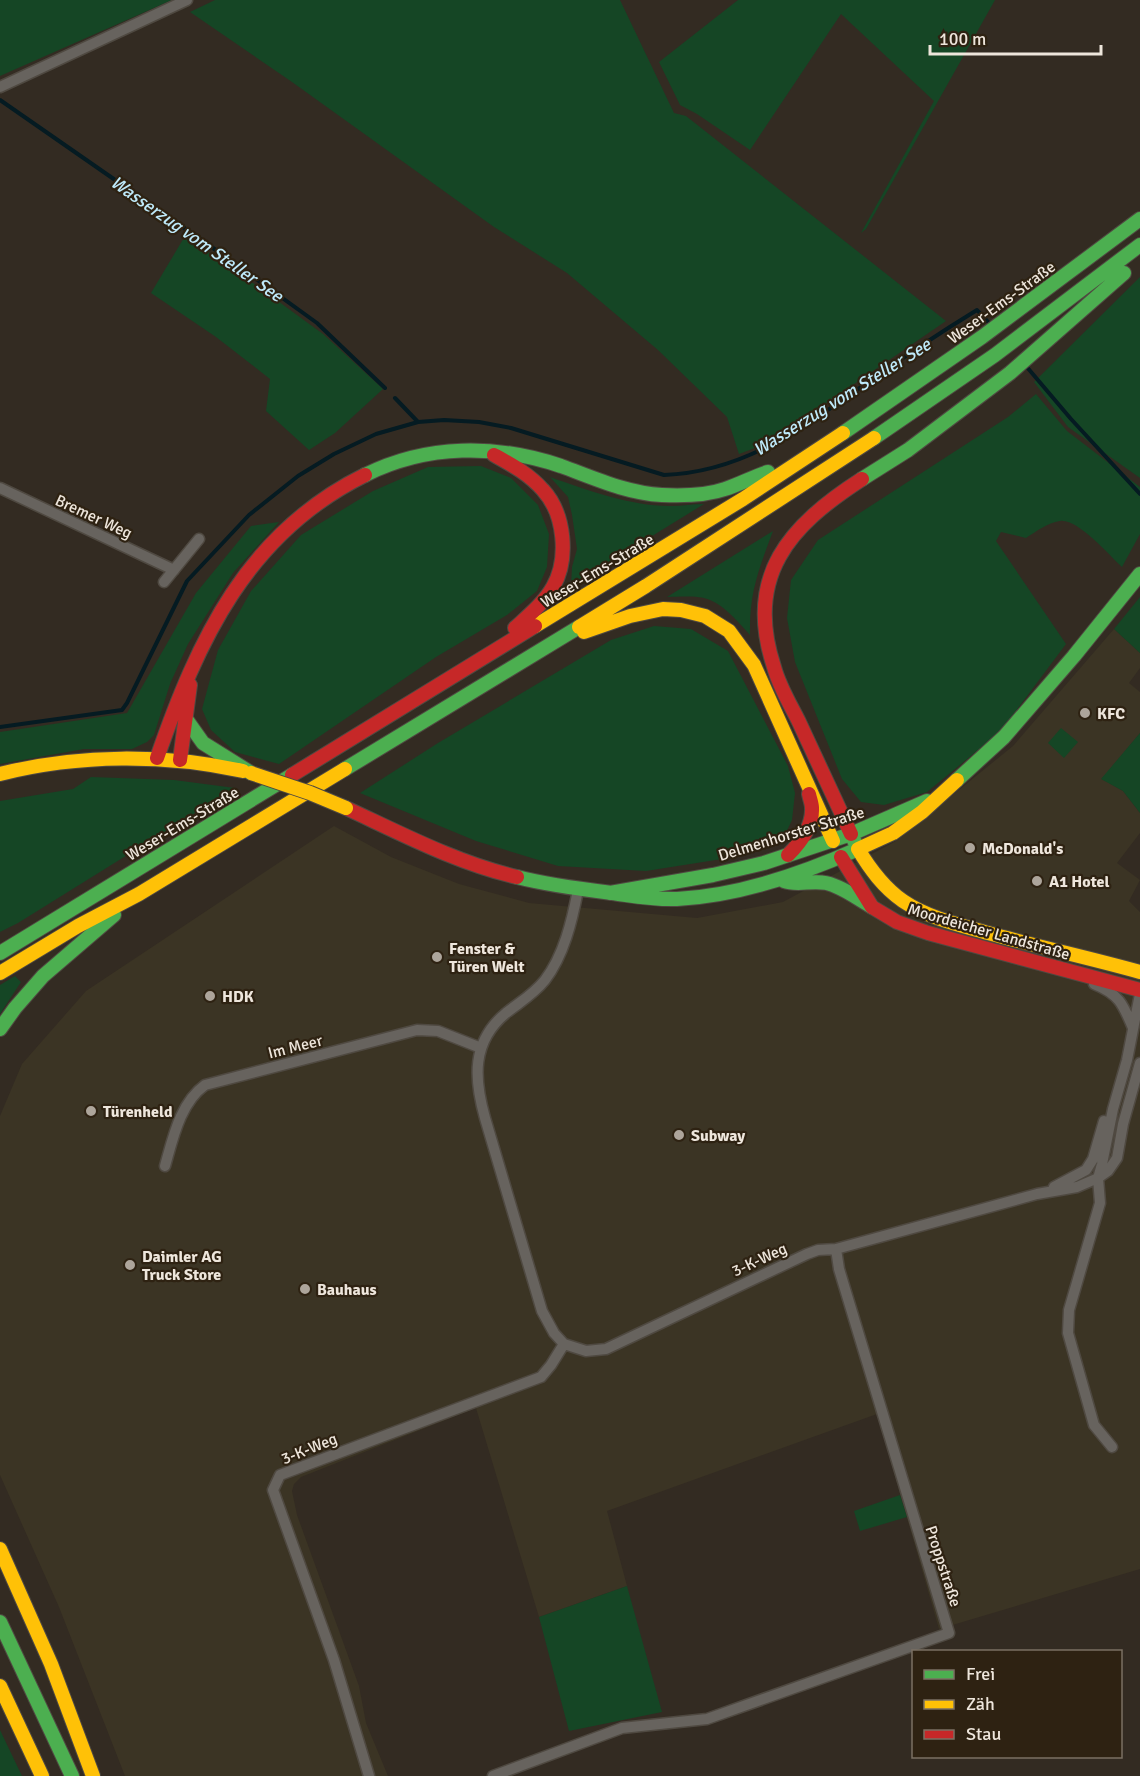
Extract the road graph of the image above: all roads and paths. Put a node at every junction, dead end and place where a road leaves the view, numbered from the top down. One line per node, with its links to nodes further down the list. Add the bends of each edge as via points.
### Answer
1 (188, 0): 2 (street)
2 (0, 87)
3 (1140, 219): 7 (main road, Weser-Ems-Straße, via 1003,322)
4 (1140, 245): 13 (main road, via 995,355 841,461)
5 (1140, 259): 23 (main road, Moordeicher Landstraße, via 1010,373 805,521 773,568 764,608 765,634 774,669)
6 (489, 452): 7 (main road, via 523,455 635,492 672,496 711,493); 14 (main road, via 525,474 551,500 559,519 562,555 554,585 533,613); 15 (main road, via 455,450 416,455 373,471 309,508 253,562 225,601)
7 (800, 462): 14 (main road, Weser-Ems-Straße)
8 (0, 488): 10 (street, Bremer Weg)
9 (199, 539): 10 (street)
10 (174, 570): 12 (street)
11 (1140, 573): 22 (main road, Delmenhorster Straße, via 1004,736)
12 (164, 582)
13 (550, 644): 21 (main road, Moordeicher Landstraße, via 645,612 681,610 705,616 729,631 754,665); 31 (main road)
14 (479, 662): 33 (main road, Weser-Ems-Straße)
15 (190, 671): 16 (main road); 17 (main road)
16 (186, 718): 18 (main road); 19 (main road, via 203,743)
17 (157, 758): 18 (main road); 20 (main road, via 93,759)
18 (180, 760): 19 (main road)
19 (251, 773): 29 (main road, Delmenhorster Straße, bridge, via 310,793 459,859 497,872)
20 (0, 774)
21 (810, 788): 24 (main road, Moordeicher Landstraße); 26 (main road, via 809,829)
22 (941, 794): 23 (main road, Delmenhorster Straße); 25 (main road, Delmenhorster Straße, via 893,833)
23 (851, 834): 24 (main road, Delmenhorster Straße); 25 (main road, Moordeicher Landstraße)
24 (833, 840): 26 (main road, Delmenhorster Straße); 27 (main road, Moordeicher Landstraße)
25 (858, 849): 27 (main road, Delmenhorster Straße); 36 (main road, Moordeicher Landstraße, via 876,878 904,904 924,913)
26 (788, 855): 30 (main road, Delmenhorster Straße, via 712,875)
27 (841, 857): 28 (main road, Delmenhorster Straße); 32 (main road, Moordeicher Landstraße)
28 (778, 879): 30 (main road, Delmenhorster Straße, via 686,898); 32 (main road, via 792,884 828,883)
29 (578, 890): 30 (main road, Delmenhorster Straße); 42 (street, via 556,964 544,981 492,1028)
30 (610, 893)
31 (139, 894): 37 (main road); 41 (main road, via 43,976)
32 (872, 907): 38 (main road, Moordeicher Landstraße, via 897,922 928,933)
33 (52, 921): 34 (main road); 35 (main road)
34 (0, 939)
35 (0, 953)
36 (1140, 972)
37 (0, 974)
38 (1088, 976): 39 (main road, Moordeicher Landstraße); 40 (street, via 1124,1005)
39 (1140, 992): 40 (street)
40 (1134, 1028): 44 (street)
41 (0, 1029)
42 (481, 1048): 45 (street, Im Meer, via 438,1031 417,1030 205,1085 189,1099); 50 (street, via 476,1072 485,1119 542,1311)
43 (1140, 1063): 47 (street, via 1117,1158)
44 (1113, 1109): 46 (street, via 1107,1112); 47 (street)
45 (165, 1166)
46 (1086, 1170): 47 (street); 48 (street)
47 (1098, 1178): 48 (street, via 1077,1187); 51 (street, via 1100,1203 1069,1310 1068,1333 1094,1425)
48 (1037, 1194): 49 (street)
49 (836, 1249): 50 (street, 3-K-Weg, via 818,1250 784,1264 606,1349 586,1351); 59 (street, Proppstraße, via 949,1633 707,1719 622,1728)
50 (564, 1344): 58 (street, 3-K-Weg, via 540,1377 291,1470 280,1475 273,1490 334,1660)
51 (1112, 1447)
52 (0, 1549): 57 (main road, via 51,1664)
53 (0, 1622): 56 (main road)
54 (0, 1686): 55 (main road)
55 (42, 1776)
56 (72, 1776)
57 (93, 1776)
58 (369, 1776)
59 (494, 1776)

